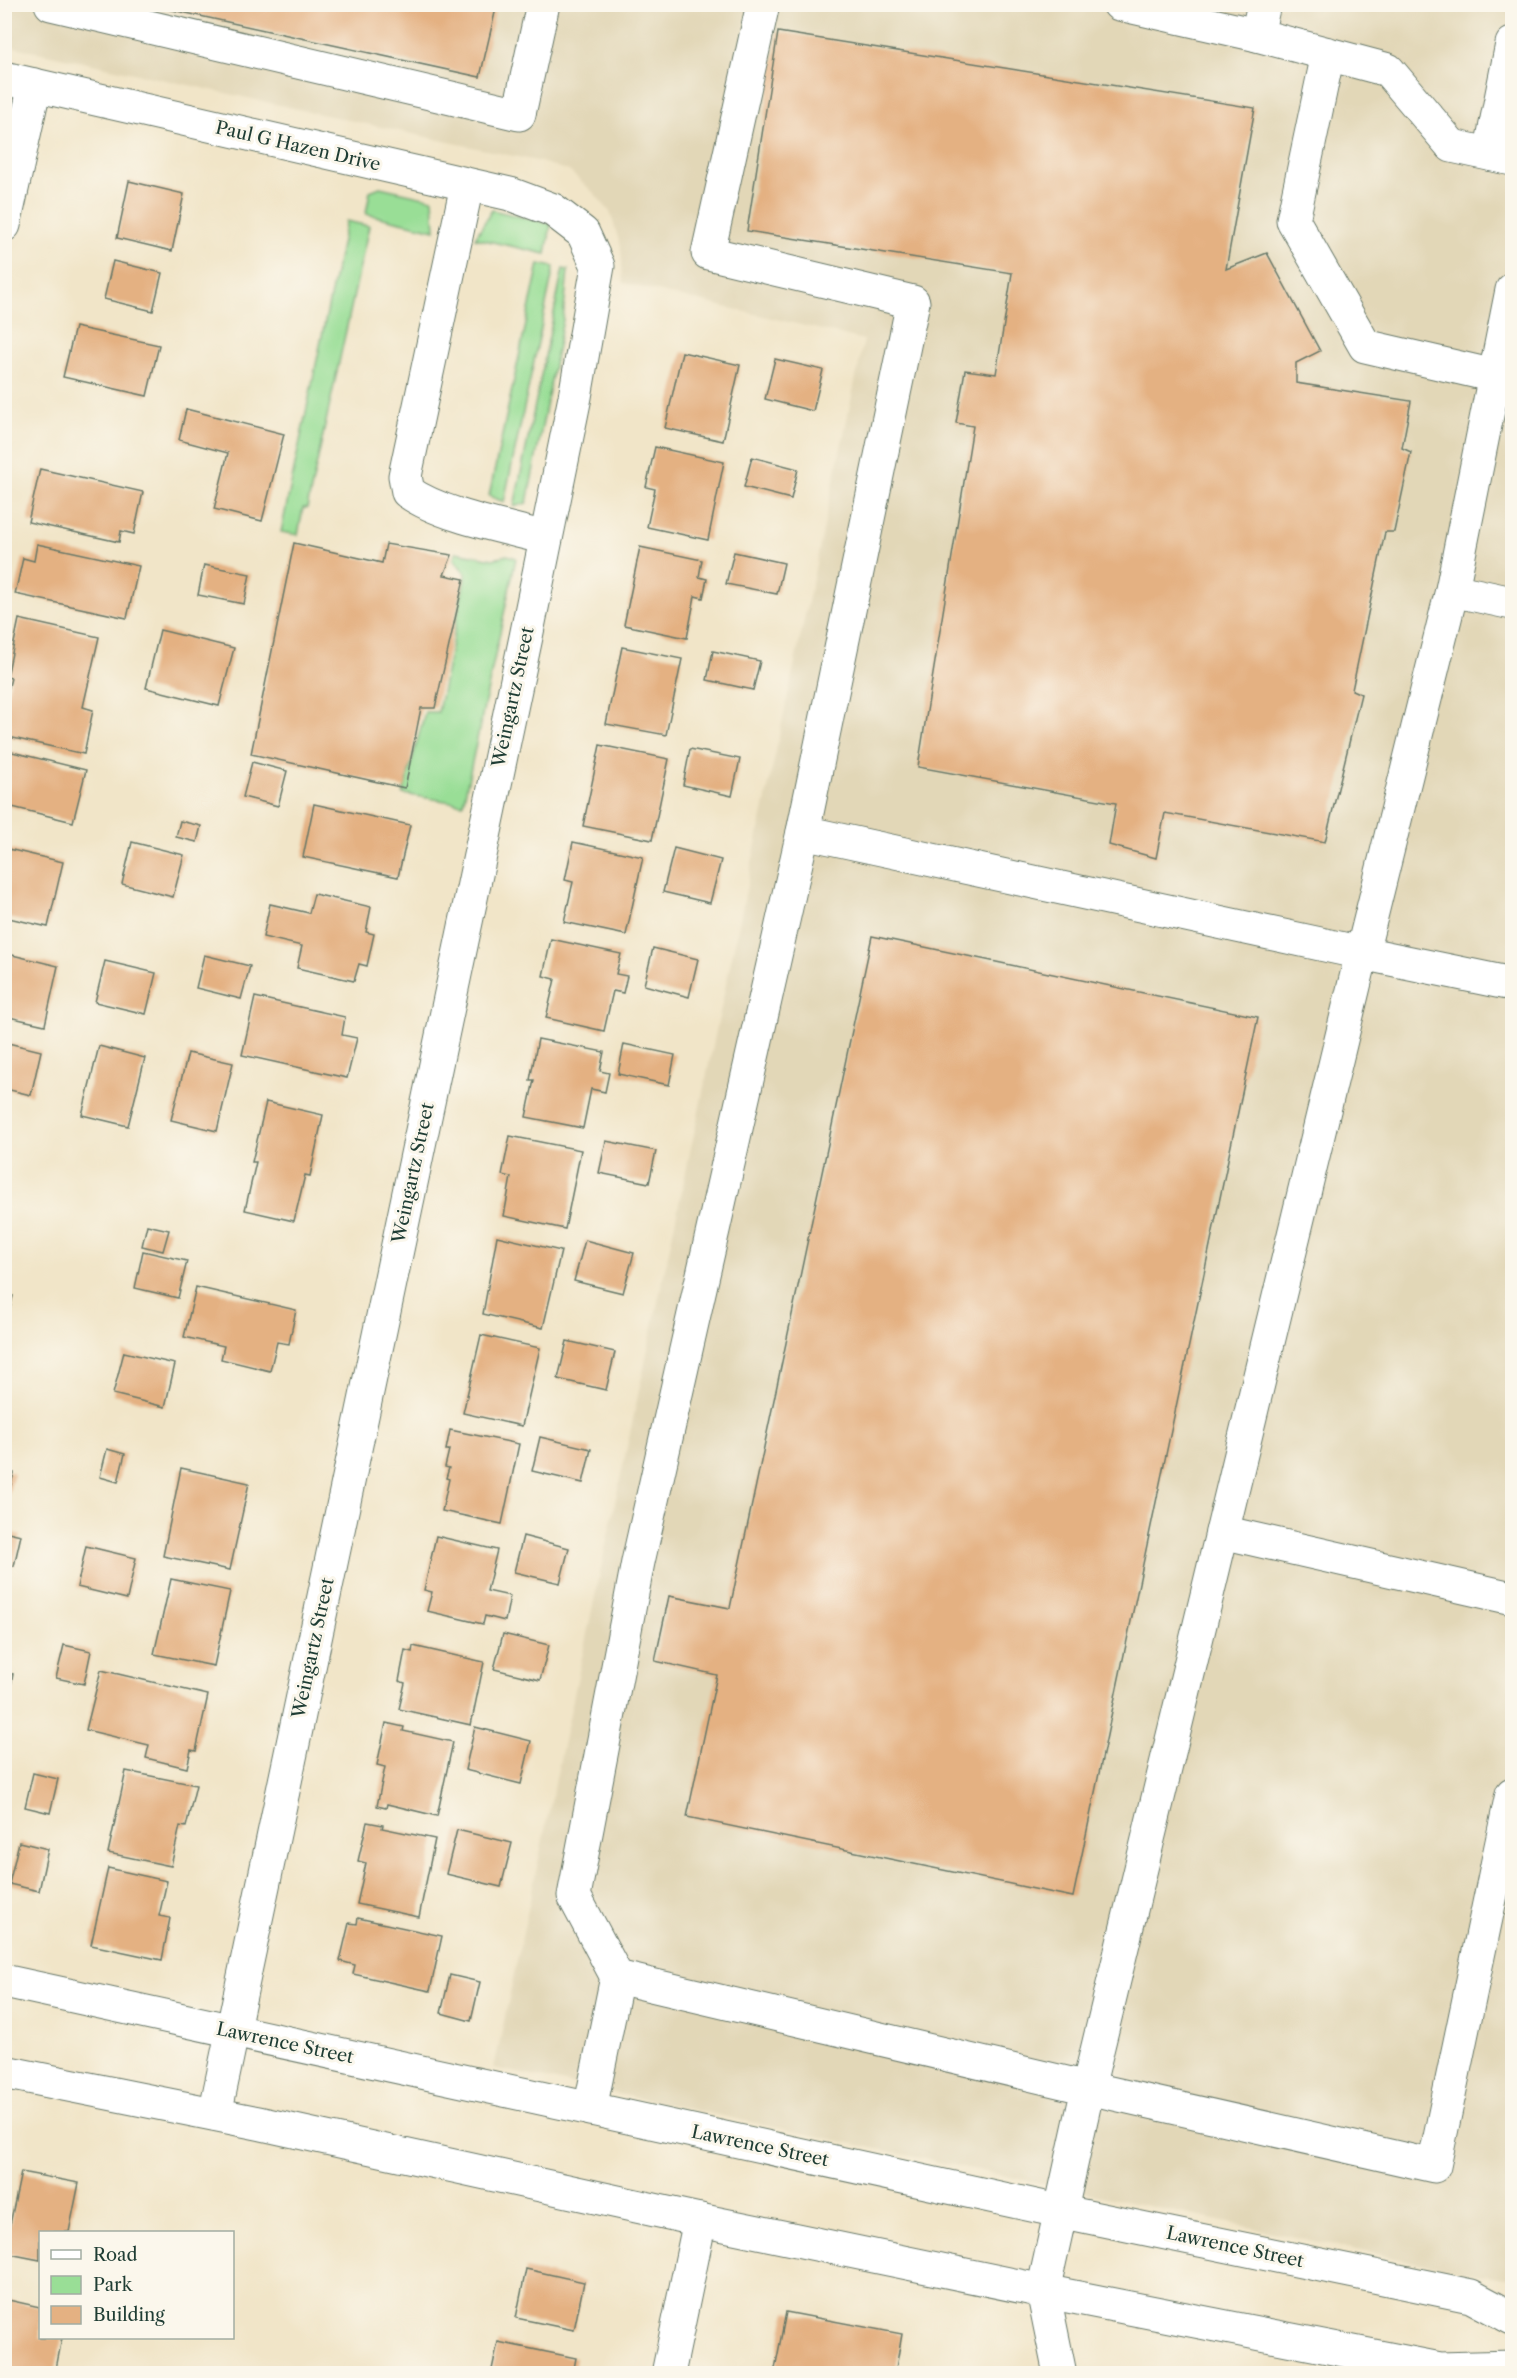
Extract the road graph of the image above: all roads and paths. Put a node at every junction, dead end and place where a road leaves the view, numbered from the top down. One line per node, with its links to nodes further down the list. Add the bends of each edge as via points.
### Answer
1 (51, 4): 2 (street, via 519,114)
2 (543, 4)
3 (763, 4): 18 (street, via 708,253 913,302)
4 (1119, 4): 5 (street)
5 (1260, 20): 7 (street)
6 (1512, 44): 9 (street)
7 (1328, 54): 9 (street, via 1388,70 1452,146); 14 (street, via 1293,220 1365,346)
8 (20, 81): 10 (street, Paul G Hazen Drive); 11 (street)
9 (1501, 156)
10 (467, 185): 12 (street, Paul G Hazen Drive, via 510,194 553,210); 15 (street, via 405,476 408,492 449,511)
11 (4, 225)
12 (583, 233): 15 (street, Weingartz Street, via 598,266)
13 (1512, 290): 14 (street)
14 (1495, 376): 16 (street)
15 (546, 538): 26 (street, Weingartz Street)
16 (1452, 590): 17 (street); 19 (street)
17 (1512, 603)
18 (803, 832): 19 (street); 24 (street, via 638,1562 573,1896)
19 (1362, 953): 20 (street); 21 (street)
20 (1512, 984)
21 (1222, 1532): 22 (street); 28 (street)
22 (1512, 1598)
23 (1512, 1794): 28 (street, via 1434,2166)
24 (617, 1977): 28 (street); 29 (street)
25 (4, 1981): 26 (street, Lawrence Street)
26 (232, 2031): 29 (street, Lawrence Street); 30 (street, Weingartz Street)
27 (4, 2072): 30 (street)
28 (1088, 2088): 31 (street)
29 (590, 2109): 31 (street, Lawrence Street)
30 (215, 2114): 32 (street)
31 (1059, 2211): 33 (street); 34 (street, Lawrence Street, via 1471,2296)
32 (700, 2220): 33 (street); 36 (street)
33 (1043, 2291): 35 (street, via 1440,2369); 37 (street)
34 (1512, 2318)
35 (1512, 2367)
36 (668, 2373)
37 (1060, 2373)

